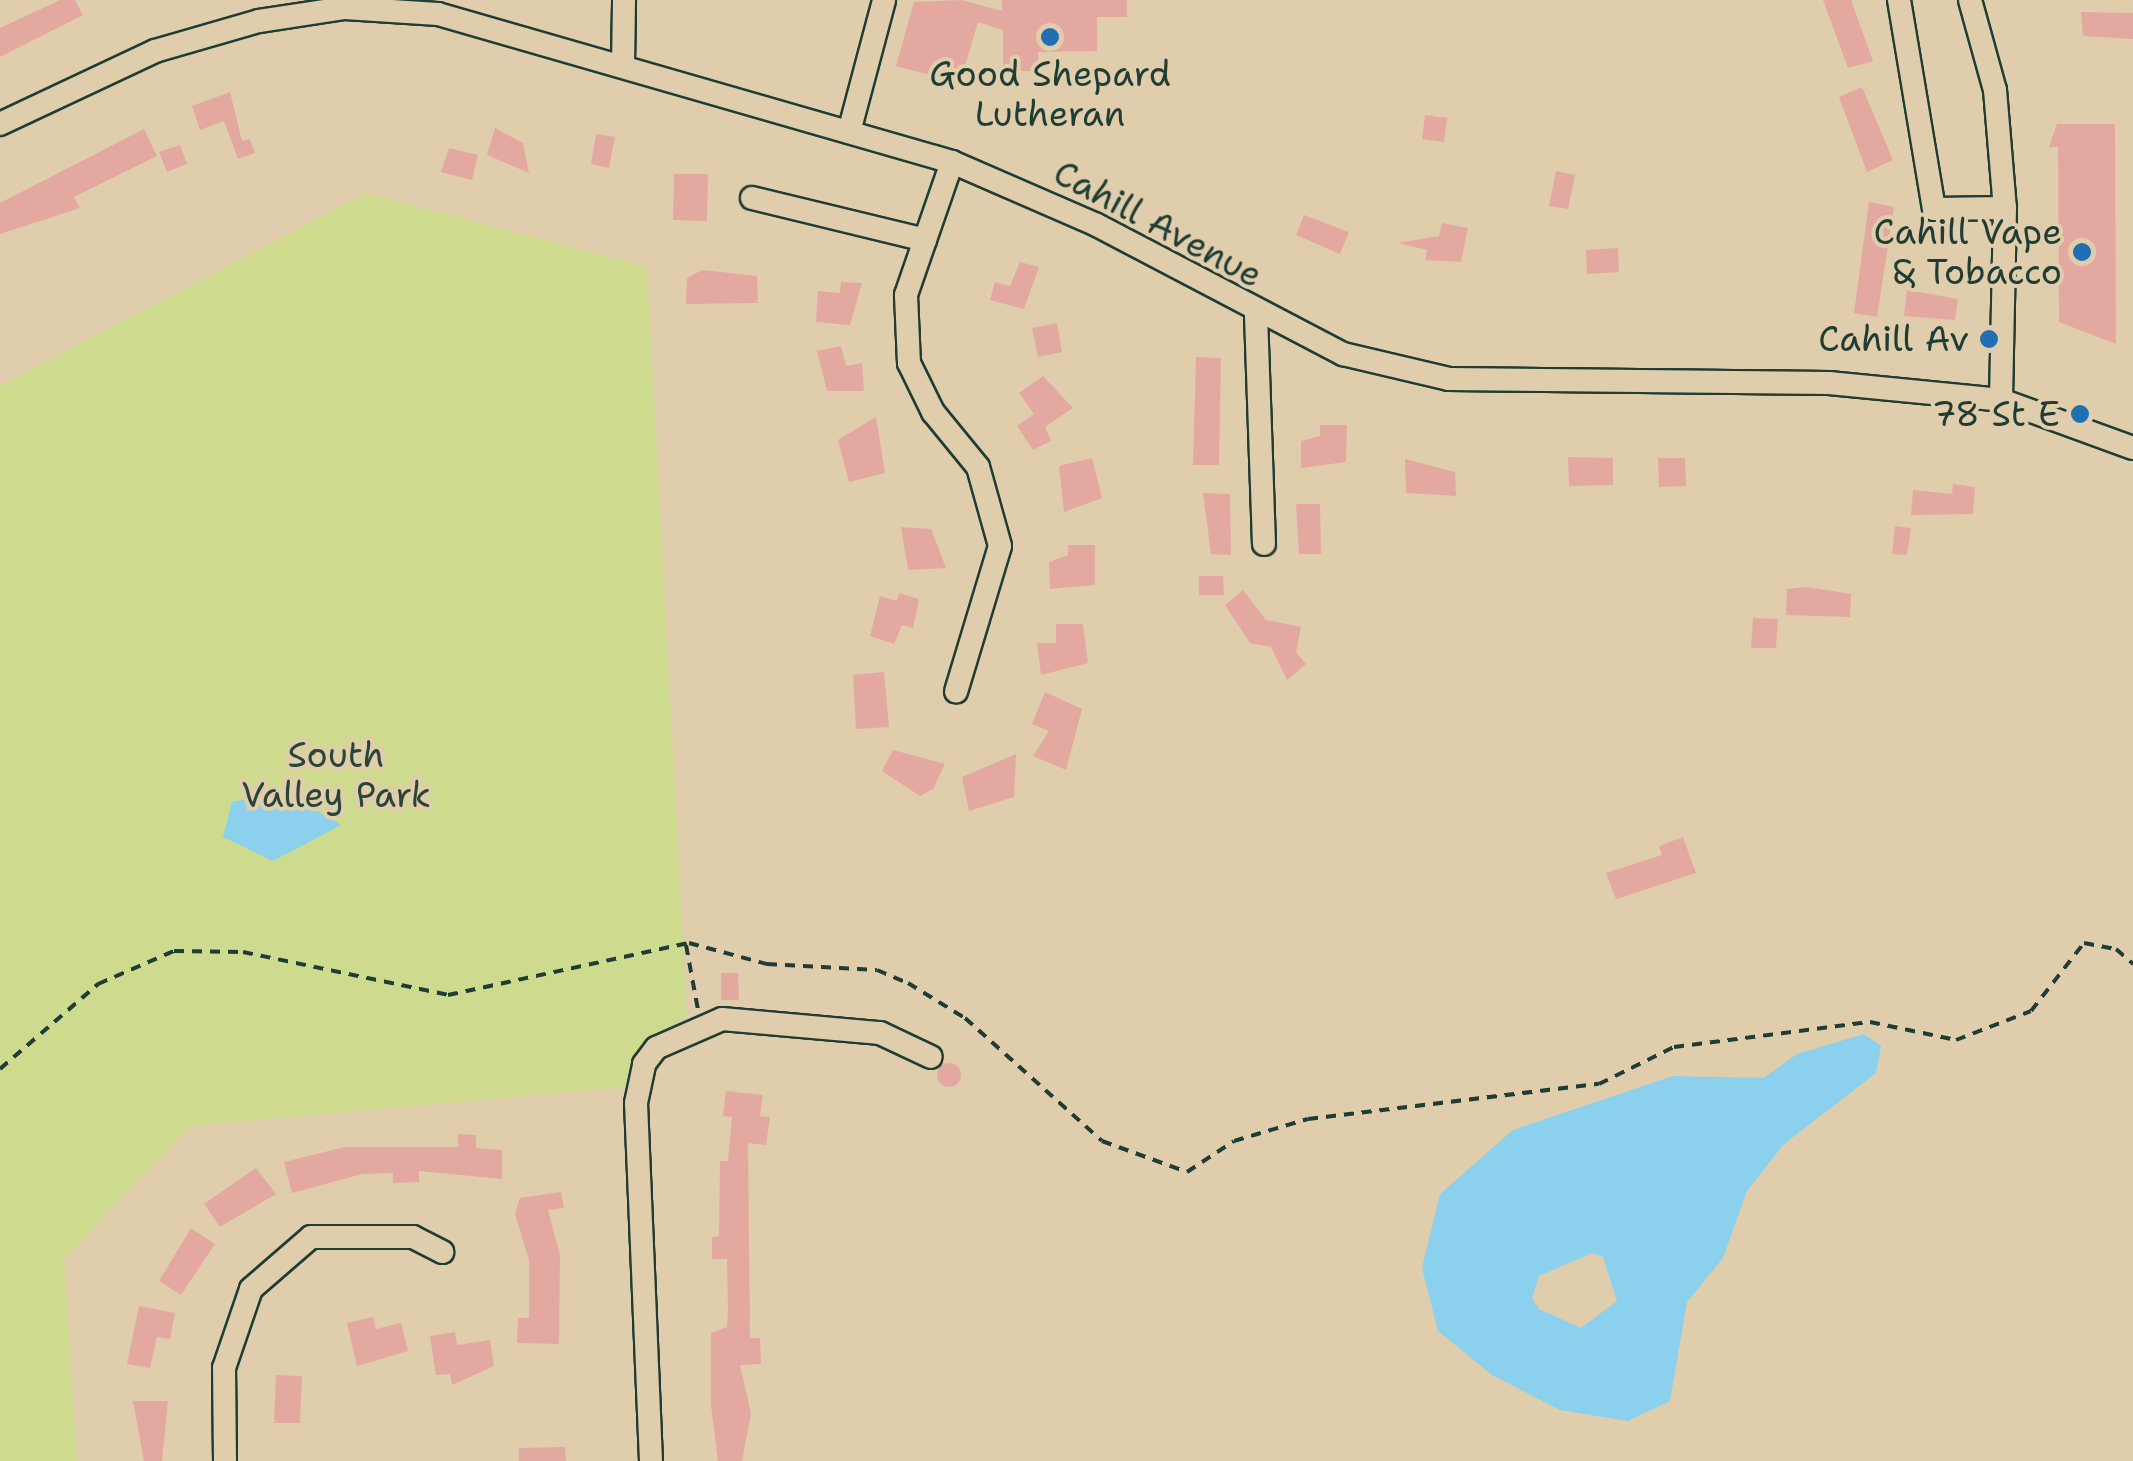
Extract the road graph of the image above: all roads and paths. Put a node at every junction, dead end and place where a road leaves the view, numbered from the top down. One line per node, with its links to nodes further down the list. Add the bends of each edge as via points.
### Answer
1 (624, 0): 5 (street)
2 (884, 0): 7 (street)
3 (1899, 0): 10 (street, via 1934,209)
4 (1970, 0): 10 (street, via 1995,90)
5 (623, 66): 6 (street, Cahill Avenue, via 438,14 345,8 156,51); 7 (street, Cahill Avenue)
6 (0, 124)
7 (849, 132): 8 (street, Cahill Avenue)
8 (952, 162): 11 (street); 12 (street, Cahill Avenue, via 1097,225)
9 (752, 198): 11 (street)
10 (2005, 208): 13 (street)
11 (925, 240): 16 (street, via 906,295 909,363 932,412 978,467 1000,546)
12 (1256, 315): 13 (street, Cahill Avenue, via 1342,354 1448,379 1829,382); 15 (street)
13 (2001, 400): 14 (street, Cahill Avenue)
14 (2133, 448)
15 (1264, 544)
16 (956, 692)
17 (686, 943): 18 (path, via 767,964 877,970 908,983 966,1018 1102,1141 1176,1172 1234,1141 1308,1119 1600,1084 1674,1047 1870,1022 1956,1040 2031,1011 2084,944 2116,949); 19 (path); 21 (path, via 448,995 243,952 174,952 98,984)
18 (2133, 964)
19 (701, 1024): 20 (street, via 751,1018 880,1033); 24 (street, via 644,1064)
20 (931, 1056)
21 (0, 1069)
22 (442, 1252): 23 (street, via 412,1237 311,1237 251,1289 224,1368)
23 (226, 1461)
24 (651, 1461)

